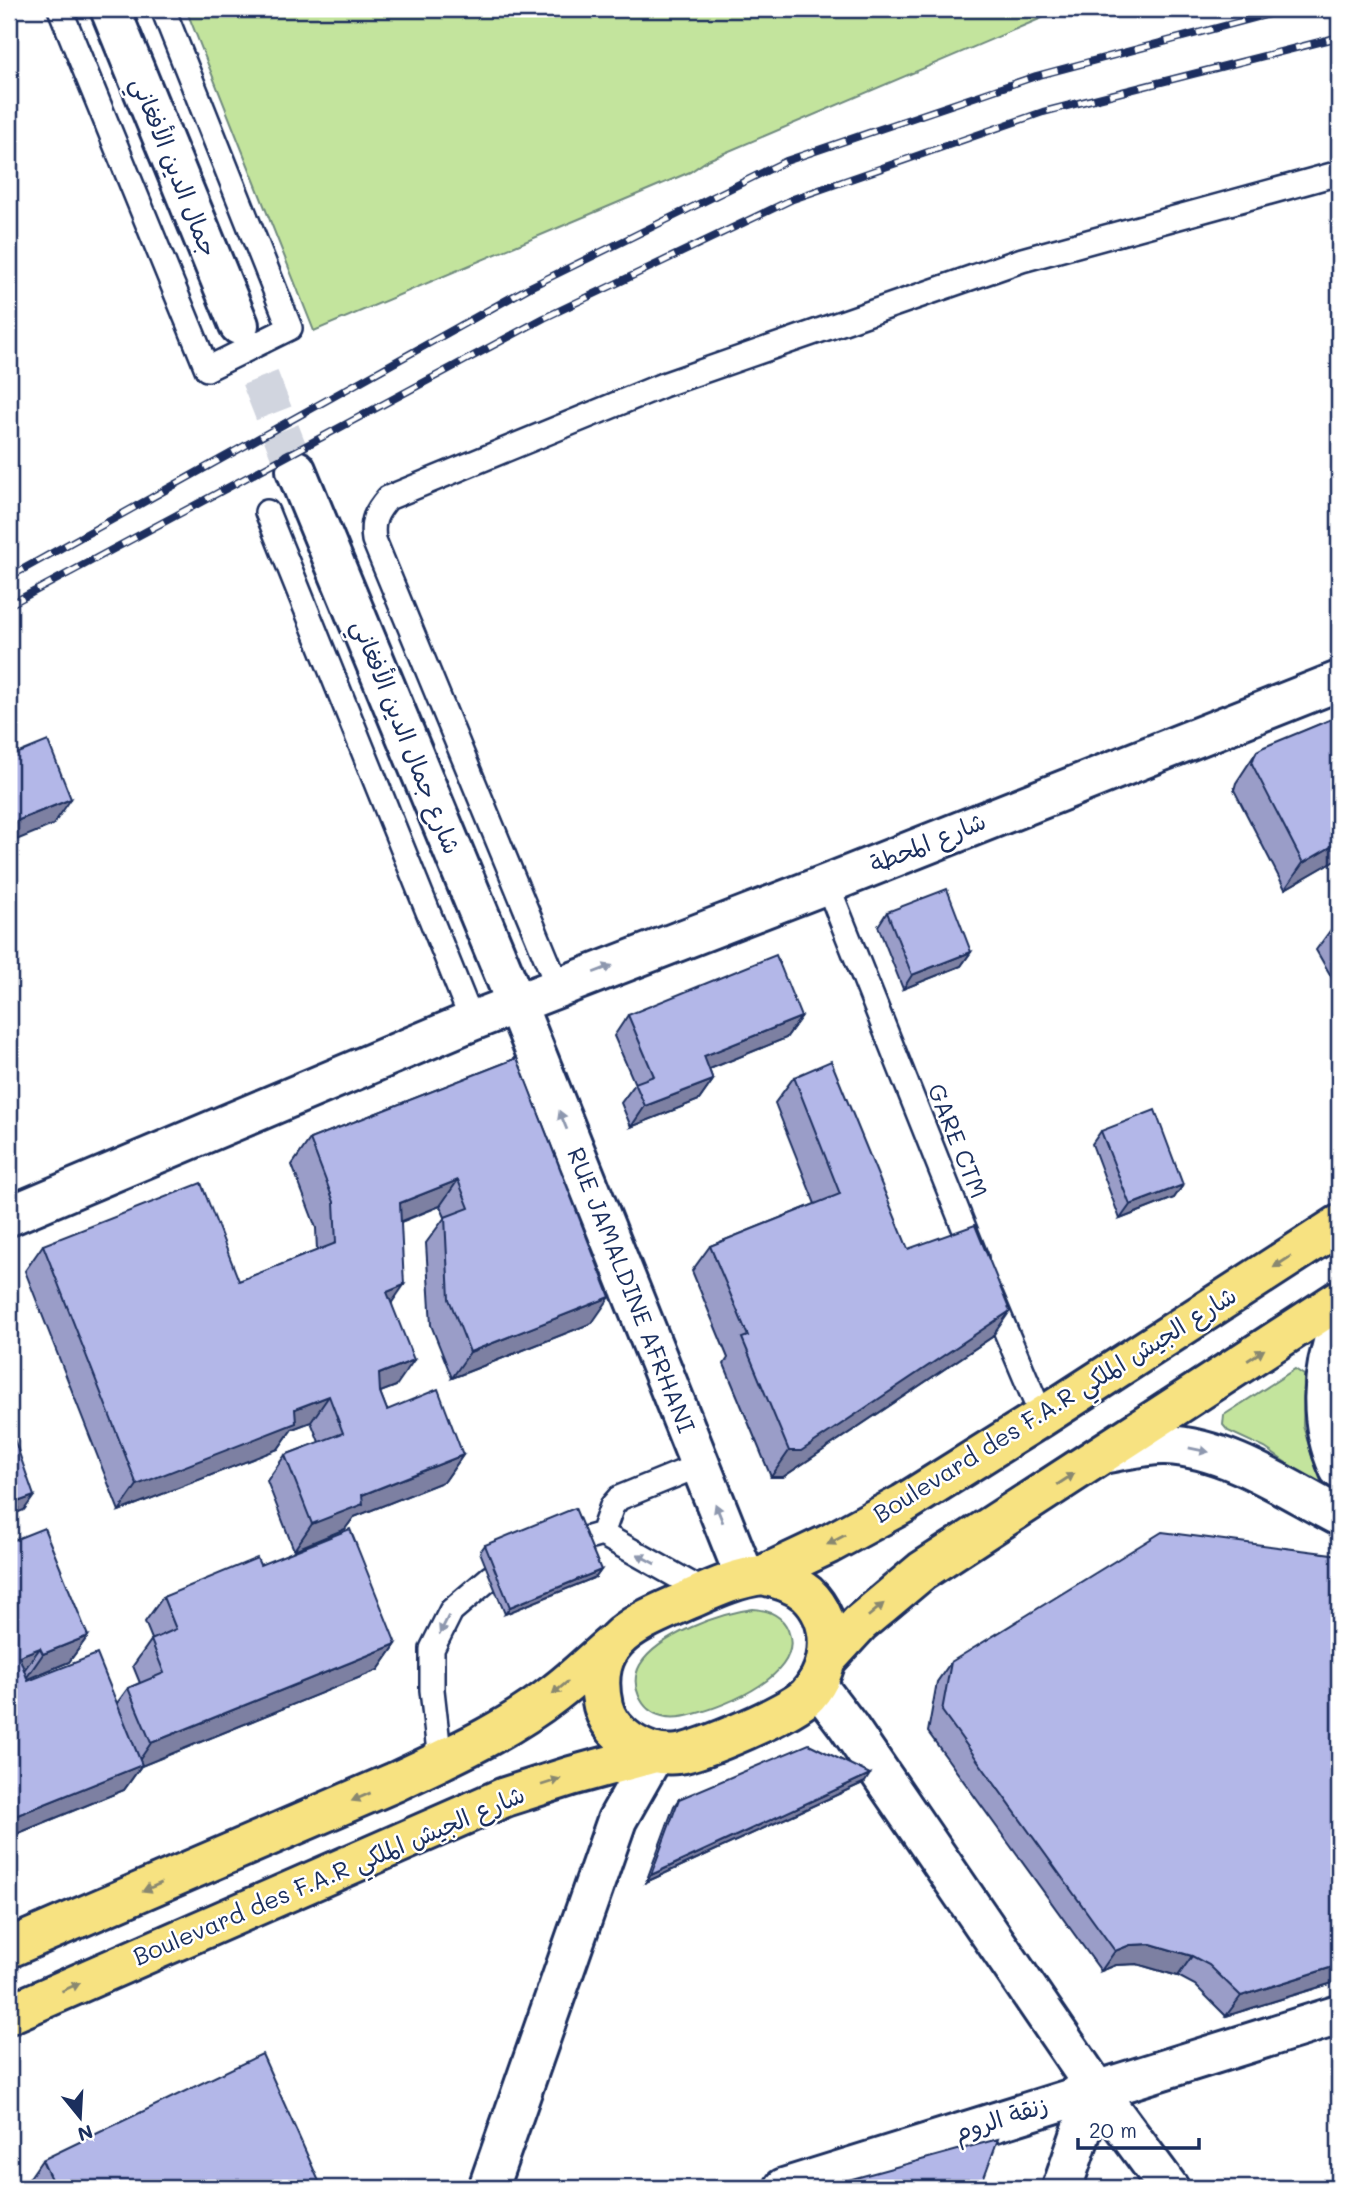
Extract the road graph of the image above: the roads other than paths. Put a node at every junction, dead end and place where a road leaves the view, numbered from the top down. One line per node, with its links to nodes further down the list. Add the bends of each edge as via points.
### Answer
1 (60, 9): 3 (lane, via 207,369 290,328)
2 (110, 9): 5 (street, جمال الدين الأفغاني)
3 (163, 9)
4 (1339, 173): 10 (lane, via 1022,260 663,385 388,498 376,511 374,540)
5 (239, 325)
6 (296, 470): 11 (street, شارع جمال الدين الأفغاني)
7 (267, 512): 12 (lane)
8 (1339, 681): 9 (street, شارع المحطة)
9 (827, 884): 10 (street, شارع المحطة, one-way to 9); 17 (lane, GARE CTM)
10 (558, 986): 11 (street, شارع المحطة)
11 (516, 1003): 12 (street, شارع المحطة); 19 (street, RUE JAMALDINE AFRHANI, one-way to 11)
12 (472, 1021): 13 (street, شارع المحطة)
13 (9, 1216)
14 (1339, 1225): 17 (main road, Boulevard des F.A.R شارع الجيش الملكي, one-way to 17)
15 (1339, 1300): 18 (main road, Boulevard des F.A.R شارع الجيش الملكي, one-way to 15)
16 (1339, 1325): 20 (street, via 1326,1362 1324,1423)
17 (1042, 1417): 22 (main road, Boulevard des F.A.R شارع الجيش الملكي, one-way to 22, via 903,1504 829,1544)
18 (1107, 1453): 21 (street, one-way to 21, via 1163,1444 1212,1453); 26 (main road, Boulevard des F.A.R شارع الجيش الملكي, one-way to 18, via 860,1623 922,1571)
19 (699, 1465): 22 (street, RUE JAMALDINE AFRHANI, one-way to 19); 24 (lane, one-way to 19, via 591,1537 619,1498)
20 (1339, 1469)
21 (1339, 1516)
22 (754, 1576): 24 (main road, Boulevard des F.A.R شارع الجيش الملكي); 26 (main road, via 787,1581 807,1595 828,1636)
23 (491, 1577): 28 (lane, one-way to 28, via 451,1611 432,1649)
24 (705, 1592): 25 (main road, Boulevard des F.A.R شارع الجيش الملكي, via 629,1627)
25 (612, 1644): 27 (main road, via 602,1665 599,1689 604,1711 617,1731 634,1745); 28 (main road, Boulevard des F.A.R شارع الجيش الملكي, one-way to 28, via 554,1694)
26 (822, 1671): 27 (main road, Boulevard des F.A.R شارع الجيش الملكي, via 806,1697 787,1709 699,1749); 32 (street, via 848,1726)
27 (655, 1753): 30 (main road, Boulevard des F.A.R شارع الجيش الملكي, one-way to 27, via 505,1797); 33 (street, via 617,1819)
28 (440, 1761): 29 (main road, Boulevard des F.A.R شارع الجيش الملكي, one-way to 29)
29 (9, 1948)
30 (9, 2014)
31 (1339, 2015): 32 (street, زنقة الروم)
32 (1096, 2089): 34 (street, زنقة الروم); 35 (street); 36 (street)
33 (488, 2188)
34 (784, 2188)
35 (1062, 2188)
36 (1169, 2188)

